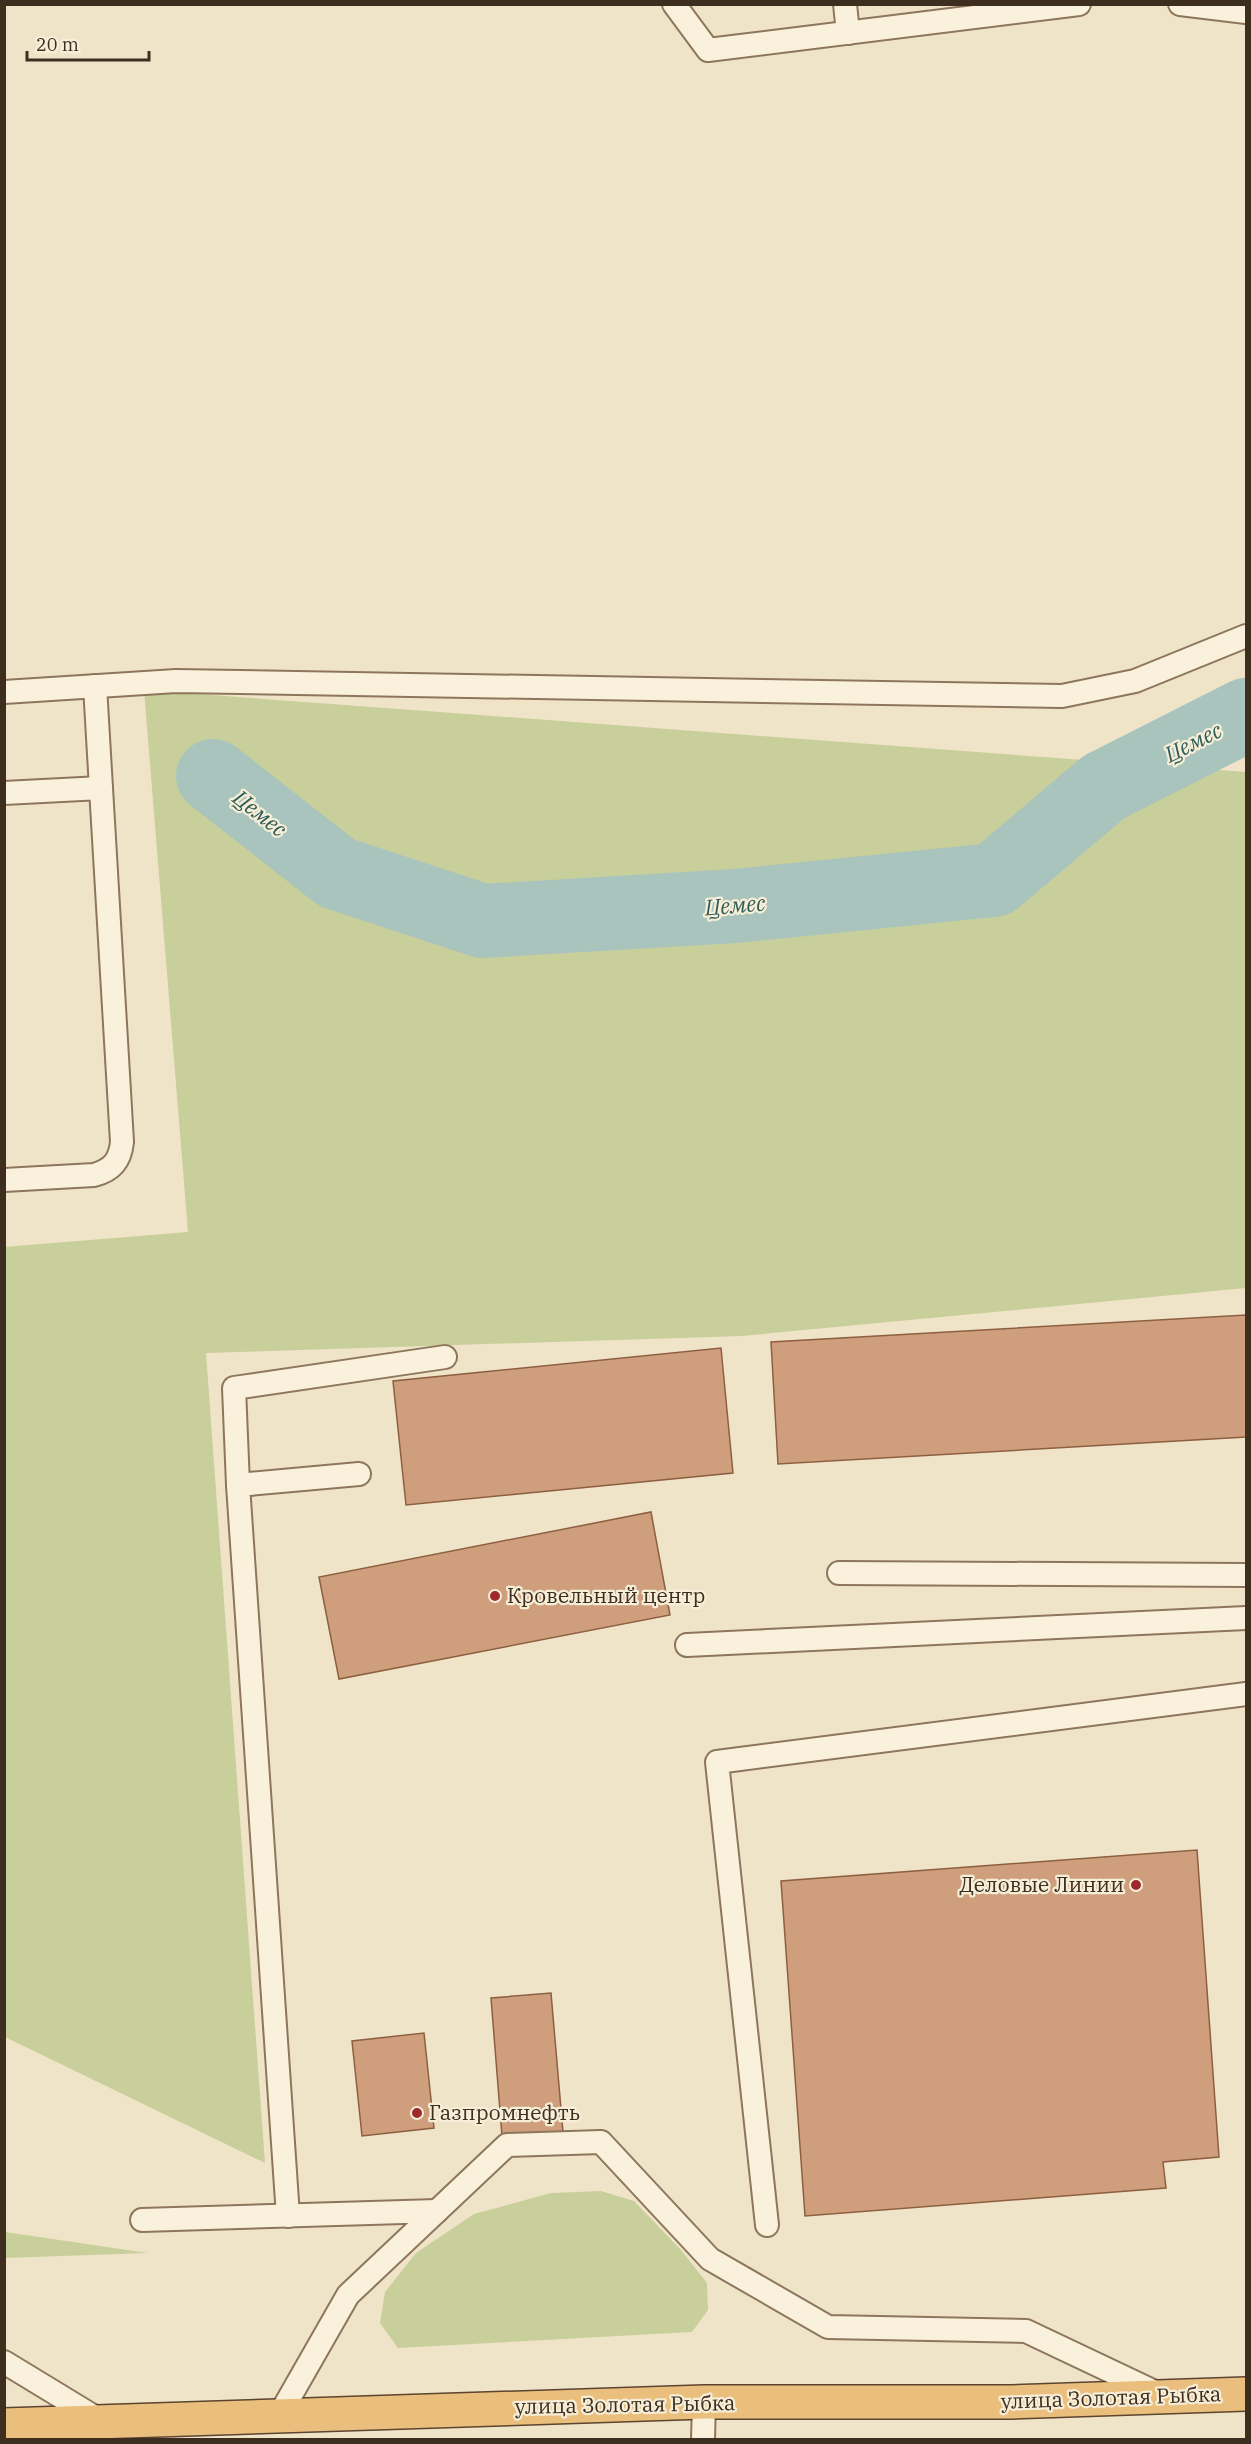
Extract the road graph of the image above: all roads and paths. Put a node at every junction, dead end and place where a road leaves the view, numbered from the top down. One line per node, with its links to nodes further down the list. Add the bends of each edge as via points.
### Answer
1 (674, 4): 7 (lane, via 708,50)
2 (845, 4): 7 (lane)
3 (1079, 4): 5 (lane)
4 (1180, 4): 6 (lane)
5 (1019, 8): 7 (lane)
6 (1246, 12)
7 (848, 33)
8 (1246, 636): 9 (lane, via 1135,681 1062,696 176,681)
9 (95, 686): 10 (lane); 11 (lane)
10 (4, 692)
11 (101, 788): 12 (lane); 13 (lane, via 121,1154 115,1165 94,1175)
12 (4, 793)
13 (4, 1180)
14 (445, 1357): 16 (lane, via 234,1388)
15 (359, 1474): 16 (lane)
16 (238, 1485): 23 (lane)
17 (839, 1573): 18 (lane)
18 (1246, 1575)
19 (1246, 1618): 20 (lane)
20 (687, 1645)
21 (1246, 1694): 25 (lane, via 717,1762)
22 (437, 2211): 23 (lane); 28 (lane, via 507,2145 601,2142 710,2259 828,2327 1026,2331); 30 (lane, via 348,2295)
23 (288, 2216): 24 (lane)
24 (142, 2220)
25 (767, 2225)
26 (4, 2362): 31 (lane)
27 (1246, 2394): 28 (highway, улица Золотая Рыбка)
28 (1165, 2397): 29 (highway, улица Золотая Рыбка, via 1012,2402)
29 (704, 2402): 30 (highway, улица Золотая Рыбка); 34 (lane)
30 (280, 2414): 33 (highway, улица Золотая Рыбка)
31 (101, 2421): 32 (highway, улица Золотая Рыбка); 33 (highway, улица Золотая Рыбка)
32 (4, 2425)
33 (175, 2429)
34 (703, 2439)

